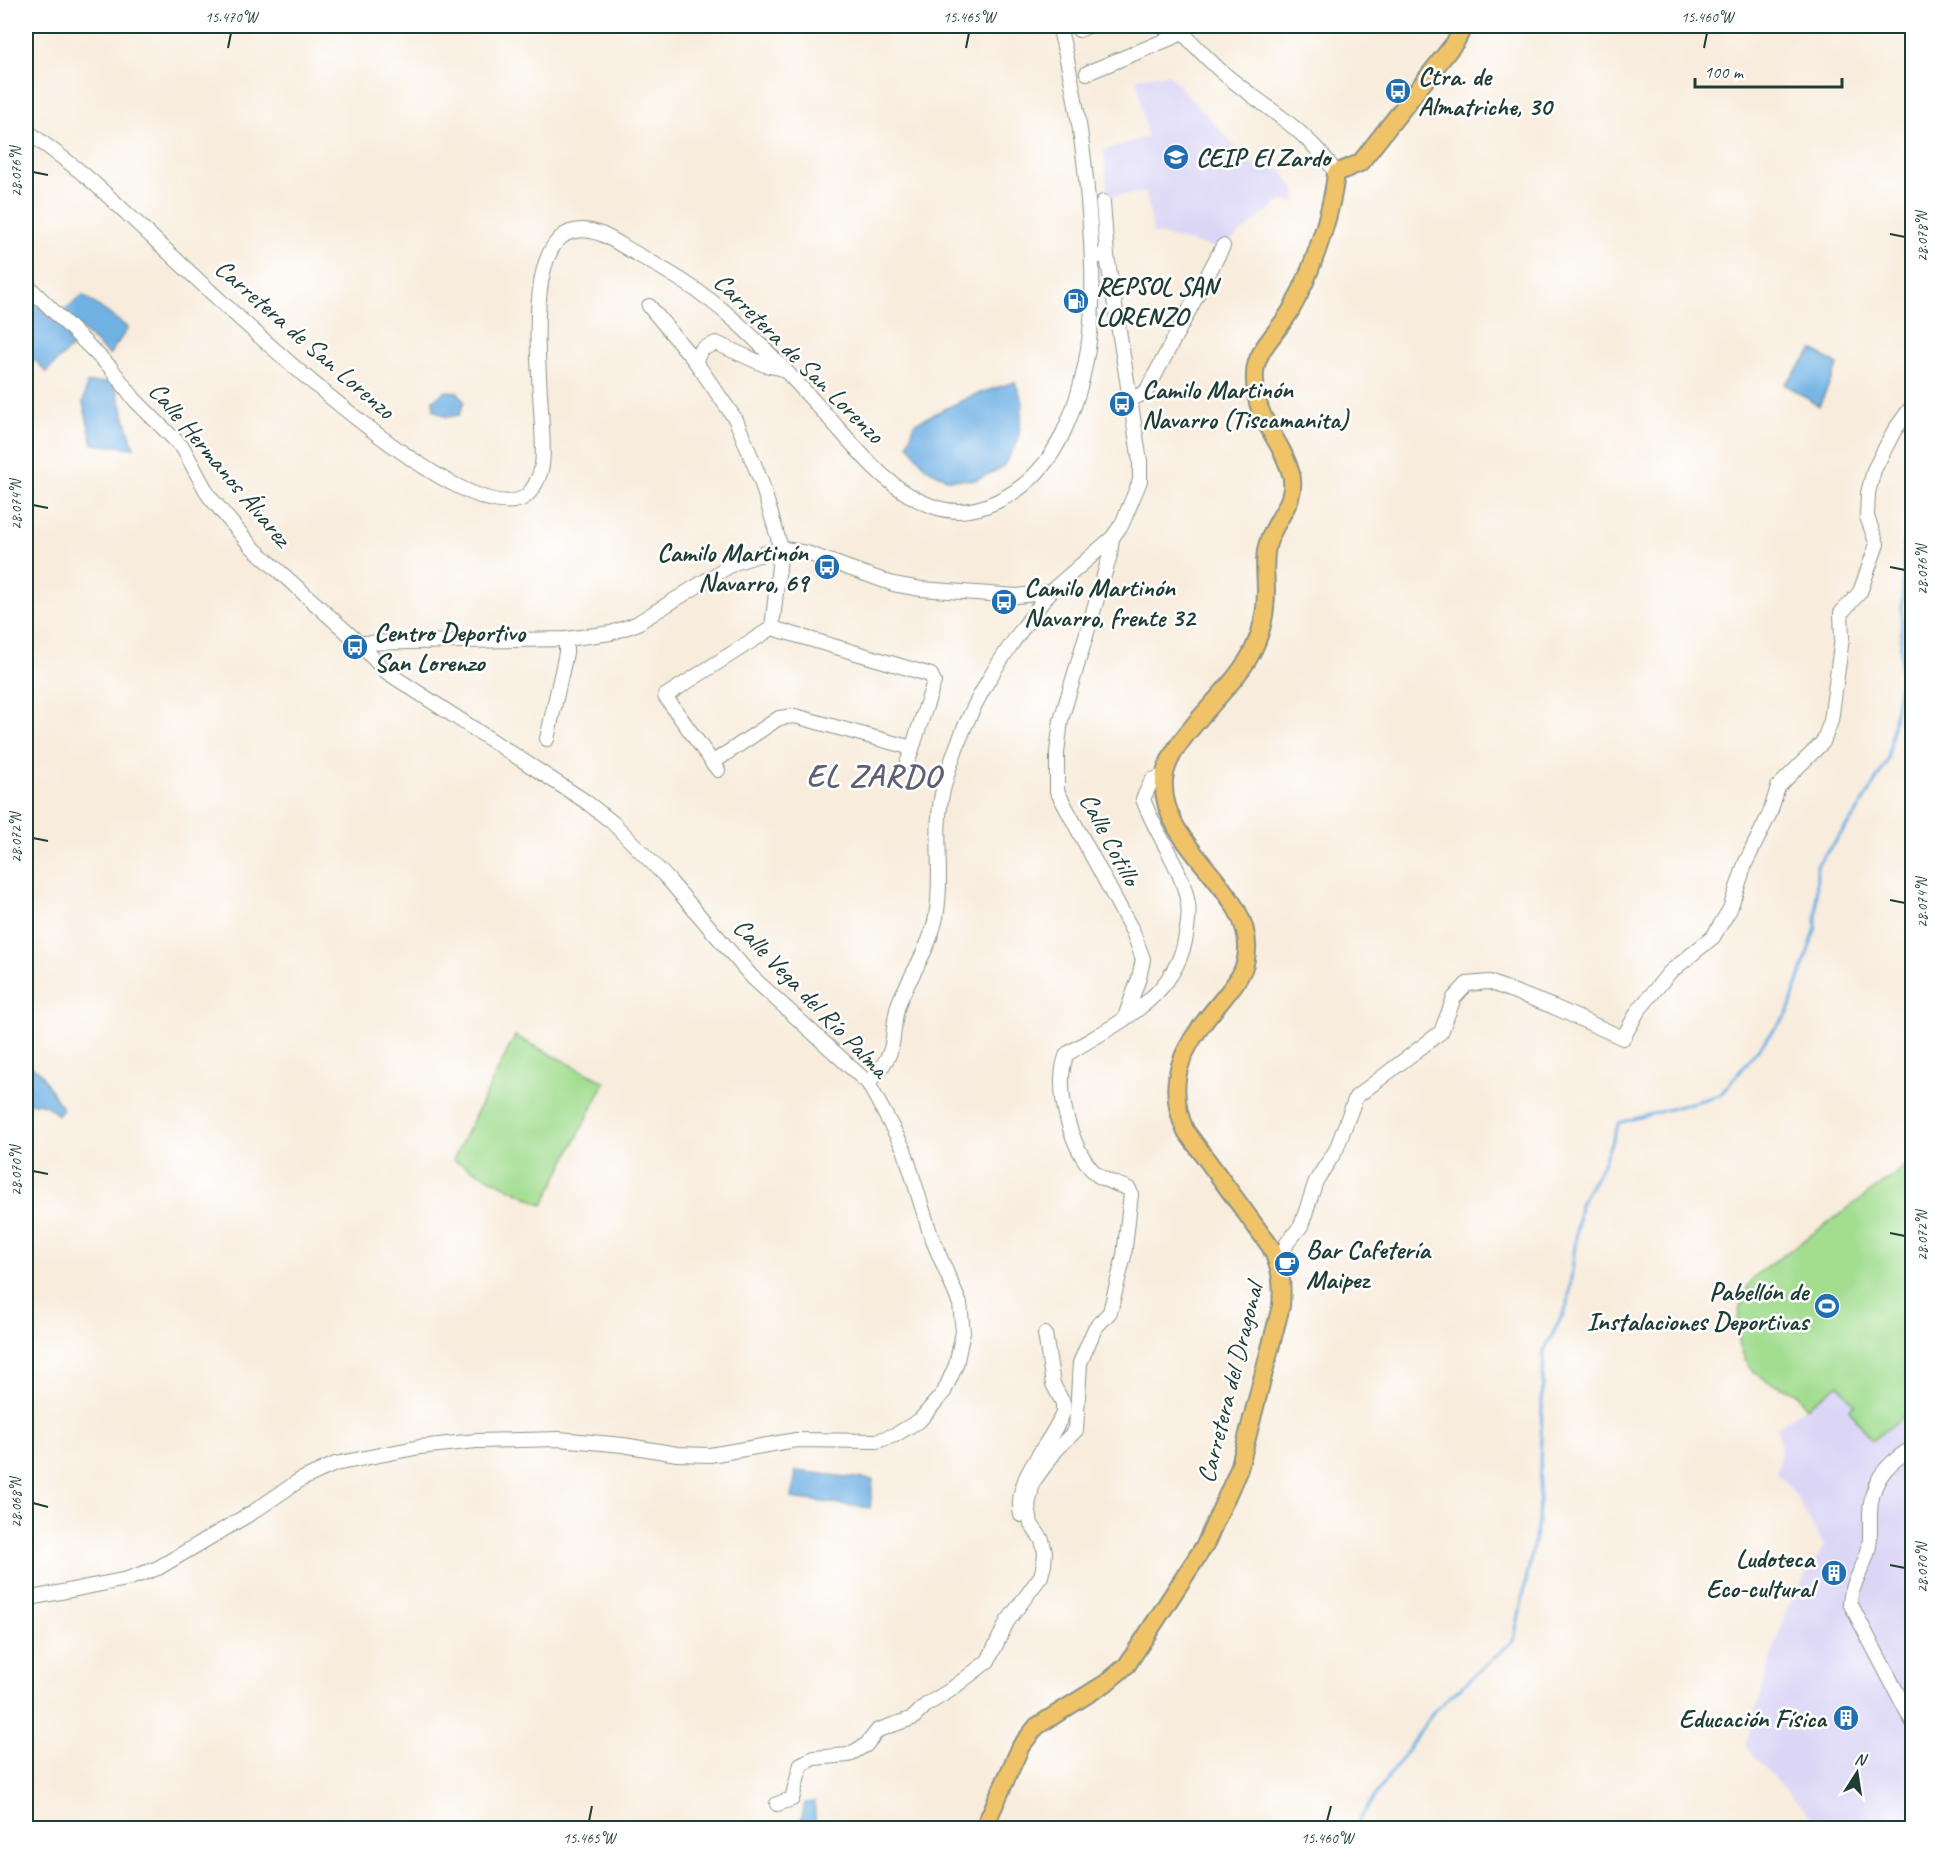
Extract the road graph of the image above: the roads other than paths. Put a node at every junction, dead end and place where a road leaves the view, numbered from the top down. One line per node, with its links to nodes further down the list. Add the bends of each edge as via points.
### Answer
1 (1059, 26): 9 (street, Carretera de San Lorenzo, via 1081,126)
2 (1464, 26): 6 (main road, via 1360,163)
3 (1176, 31): 4 (street); 6 (street, via 1304,136 1325,155)
4 (1087, 73)
5 (26, 130): 13 (street, Carretera de San Lorenzo, via 87,177 300,374 393,446 448,481 485,498 507,502 525,497 536,483 543,463 537,362 541,277 548,253 560,238 575,232 597,233 688,282)
6 (1336, 173): 23 (main road, via 1334,197 1299,295 1263,350 1254,372 1256,400 1291,474 1292,490 1267,546 1264,618 1254,649 1235,681 1187,734)
7 (1103, 202): 9 (street)
8 (1223, 246): 14 (street, via 1146,392)
9 (1100, 256): 13 (street, Carretera de San Lorenzo, via 1090,345 1073,412 1060,441 1040,470 1014,494 981,509 955,512 905,493 871,464); 14 (street)
10 (26, 284): 21 (street, Calle Hermanos Álvarez, via 110,367 135,400 183,448 209,496 251,546)
11 (649, 306): 12 (street)
12 (695, 361): 13 (street, via 702,349 716,342 765,365); 17 (street, via 736,420 761,481)
13 (784, 369)
14 (1130, 400): 16 (street, via 1140,481)
15 (1912, 406): 26 (street, via 1874,470 1868,493 1867,517 1876,544 1860,592 1841,613 1842,638 1831,721 1823,742 1778,787 1730,909 1713,937 1669,973 1638,1011 1623,1038 1489,982 1467,984 1454,998 1441,1032 1356,1097 1336,1150 1316,1181 1301,1226 1287,1244)
16 (1112, 538): 18 (street); 24 (street, Calle Cotillo, via 1060,720 1057,791 1133,932 1143,959)
17 (781, 548): 18 (street, via 807,553 893,584 921,589 1017,596); 19 (street); 20 (street, via 734,563 636,624 612,633)
18 (1050, 592): 25 (street, via 1004,652 971,711 940,804 938,896 931,936 897,1008 886,1062)
19 (772, 628): 19 (street, via 665,696 715,766 779,718 795,716 910,754 934,682 931,675)
20 (566, 639): 21 (street); 22 (street)
21 (359, 643): 25 (street, Calle Vega del Río Palma, via 385,671 612,822 667,878 752,977)
22 (547, 740)
23 (1164, 776): 24 (street, via 1152,780 1143,799 1188,904 1188,924 1182,952 1170,978 1147,1005); 26 (main road, Carretera del Dragonal, via 1170,815 1240,915 1249,940 1246,963 1231,989 1191,1037 1180,1064 1177,1111 1185,1130)
24 (1125, 1017): 29 (street, via 1067,1054 1061,1066 1062,1097 1077,1146 1096,1175 1129,1189 1131,1194 1124,1256 1110,1312 1095,1328 1080,1363 1076,1430 1033,1482 1028,1506)
25 (868, 1083): 30 (street, Calle Vega del Río Palma, via 904,1149 931,1236 960,1304 963,1332 956,1365 944,1392 920,1420 877,1441 796,1440 710,1455 559,1439 420,1447 335,1464 300,1480 158,1568 127,1579)
26 (1280, 1265): 33 (main road, Carretera del Dragonal, via 1281,1306 1239,1469 1205,1545 1127,1665 1106,1683 1037,1726 1021,1746)
27 (1045, 1334): 29 (street, via 1053,1384 1063,1403 1063,1413 1021,1488 1022,1518)
28 (1912, 1448): 31 (street, via 1897,1458 1874,1484 1868,1551 1851,1589 1850,1604)
29 (1031, 1524): 32 (street, via 1045,1552 1041,1576 1007,1622 988,1661 913,1718 878,1730 866,1745 848,1755 814,1758 801,1764 792,1799)
30 (26, 1599)
31 (1912, 1721)
32 (777, 1804)
33 (984, 1828)

